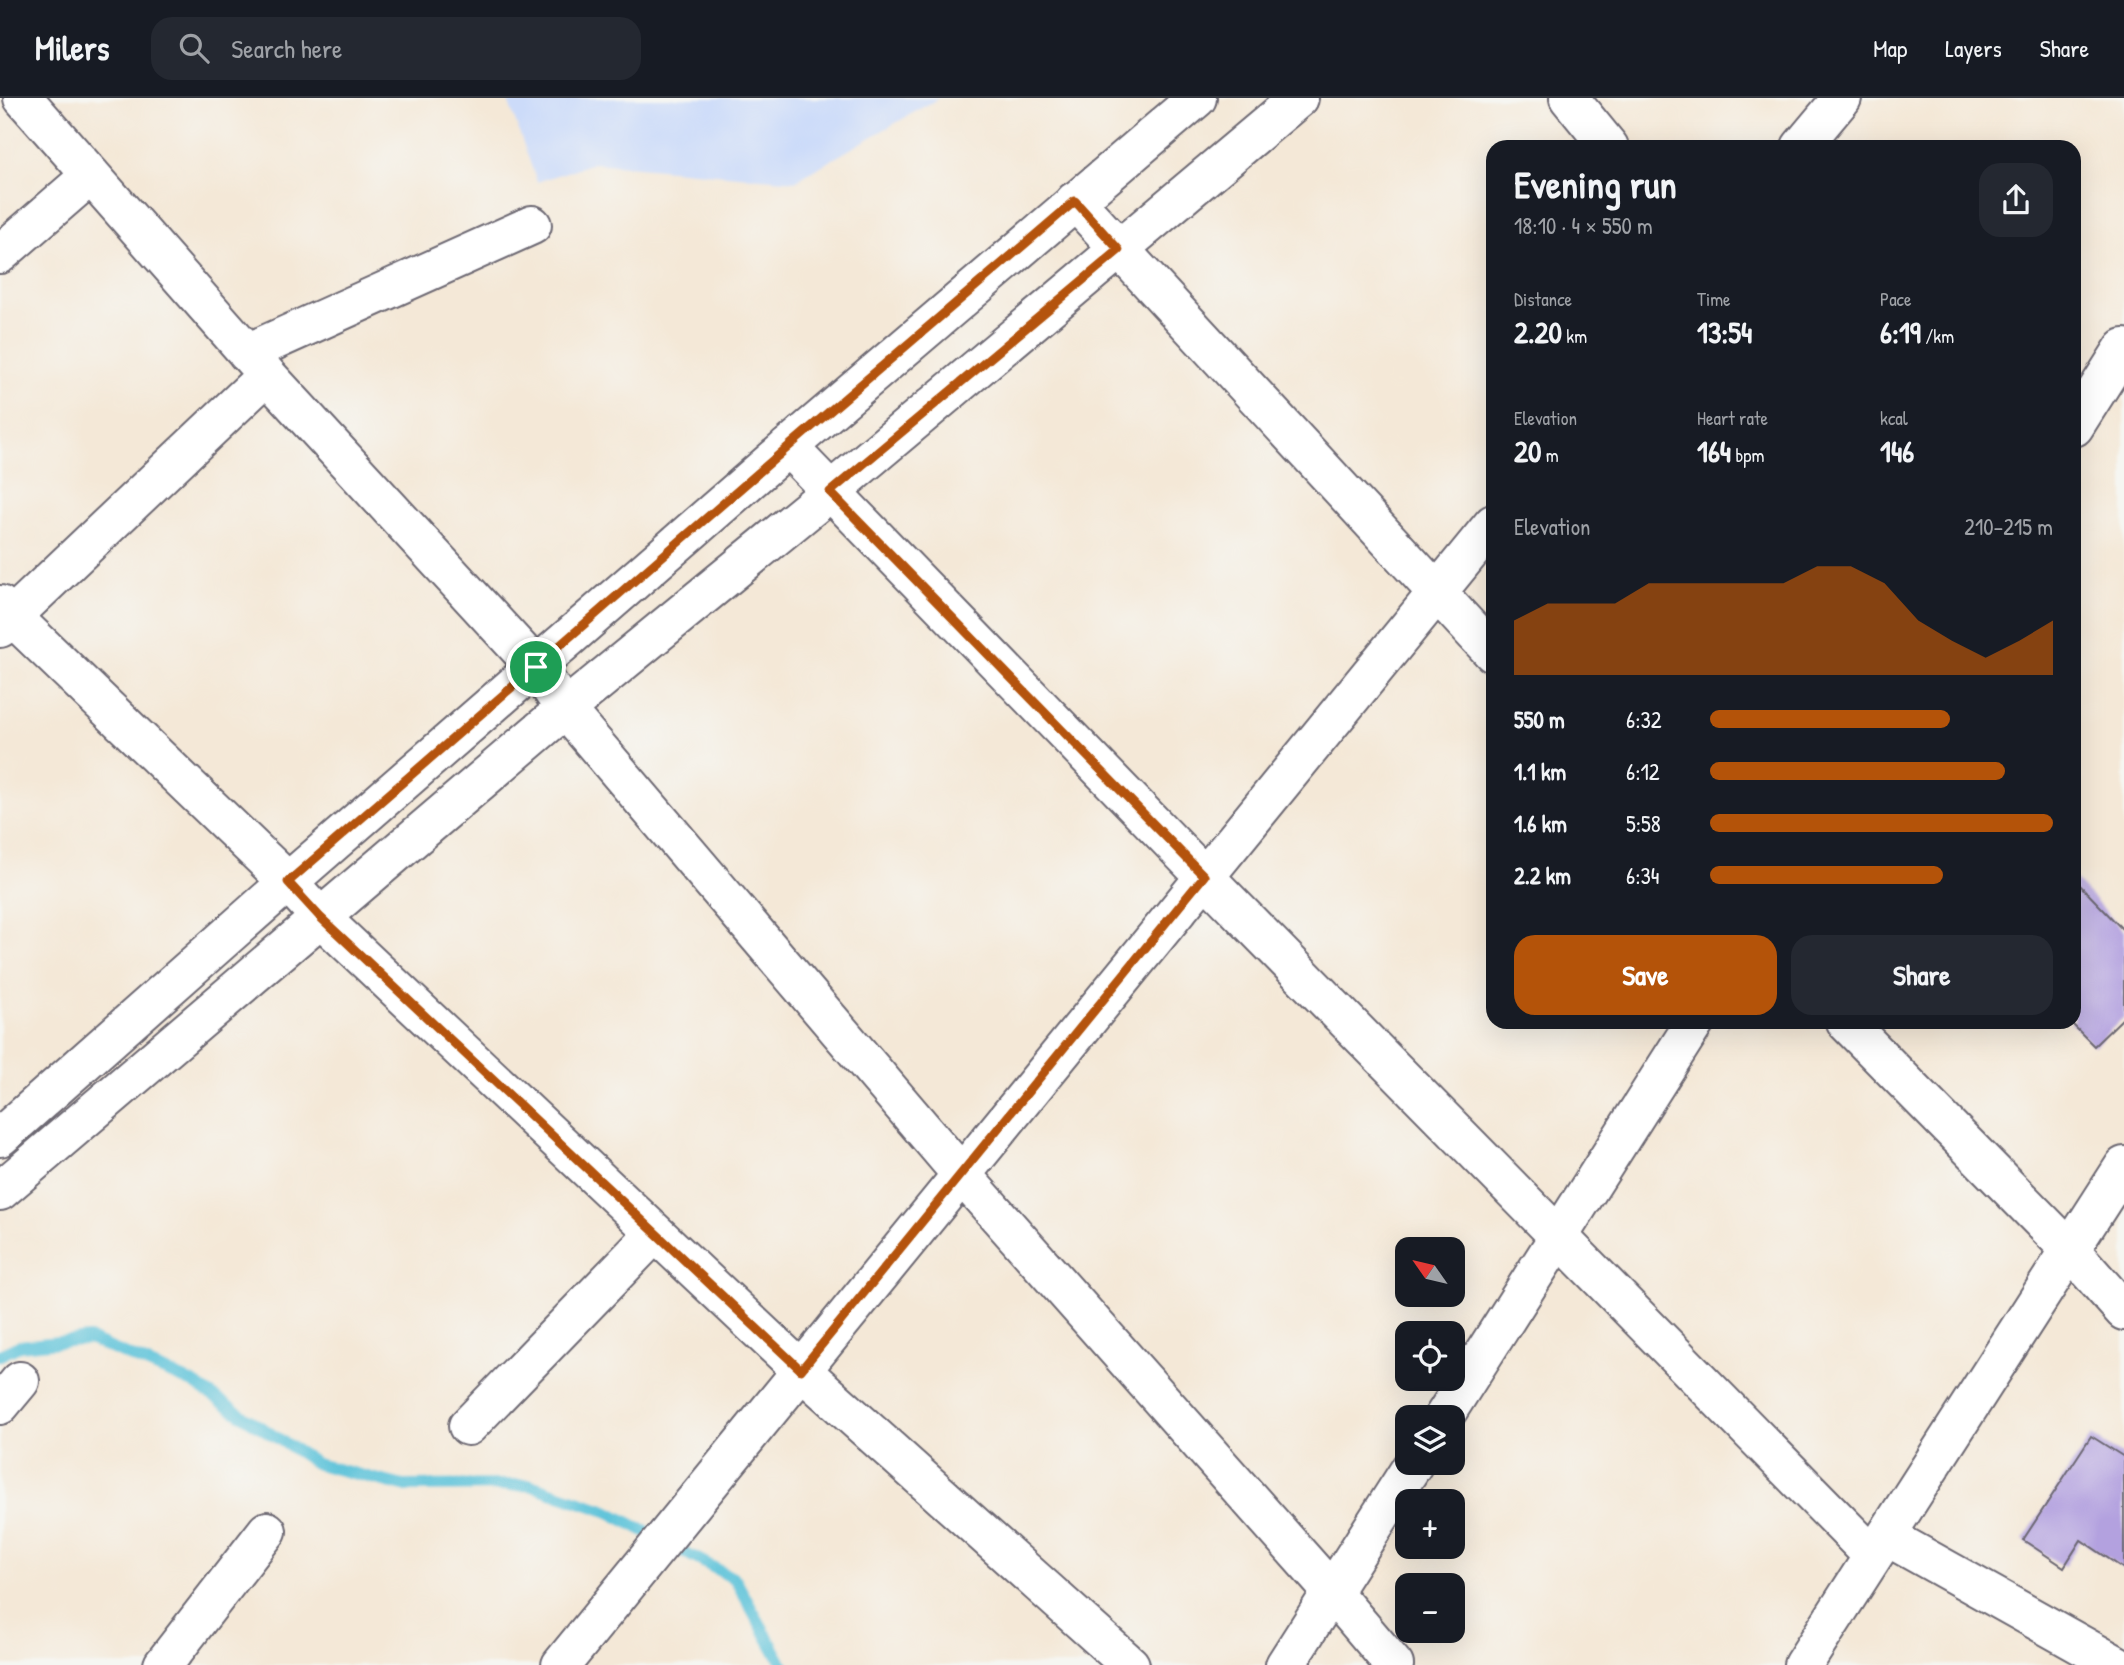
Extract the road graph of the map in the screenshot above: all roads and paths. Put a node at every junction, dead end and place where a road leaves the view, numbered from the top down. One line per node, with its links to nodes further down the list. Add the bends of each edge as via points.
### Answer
1 (23, 98): 8 (street)
2 (1198, 98): 9 (street)
3 (1299, 98): 11 (street)
4 (1569, 98): 6 (street)
5 (1842, 98): 7 (street)
6 (1603, 140)
7 (1807, 140)
8 (91, 175): 12 (street); 14 (street)
9 (1075, 201): 11 (street); 16 (street)
10 (532, 225): 14 (street)
11 (1119, 250): 17 (street); 19 (street)
12 (0, 254)
13 (2124, 348): 15 (street)
14 (257, 364): 20 (street); 22 (street)
15 (2081, 416)
16 (788, 447): 17 (street); 22 (street)
17 (830, 492): 23 (street); 24 (street)
18 (1486, 532): 19 (street)
19 (1436, 593): 21 (street); 24 (street)
20 (4, 616): 25 (street)
21 (1486, 646)
22 (536, 667): 23 (street); 25 (street)
23 (565, 709): 26 (street); 31 (street)
24 (1204, 876): 31 (street); 34 (street)
25 (288, 882): 26 (street); 29 (street)
26 (320, 917): 32 (street); 33 (street)
27 (1691, 1029): 34 (street)
28 (1853, 1029): 35 (street)
29 (0, 1137)
30 (2124, 1166): 35 (street)
31 (961, 1174): 37 (street); 43 (street)
32 (0, 1191)
33 (655, 1233): 37 (street); 39 (street)
34 (1559, 1236): 38 (street); 42 (street)
35 (2070, 1250): 36 (street); 42 (street)
36 (2124, 1311)
37 (801, 1370): 45 (street); 46 (street)
38 (1451, 1405)
39 (468, 1426)
40 (1406, 1475): 43 (street)
41 (267, 1531): 44 (street)
42 (1880, 1546): 49 (street); 50 (street)
43 (1332, 1592): 47 (street); 48 (street)
44 (163, 1665)
45 (561, 1665)
46 (1130, 1665)
47 (1285, 1665)
48 (1394, 1665)
49 (1803, 1665)
50 (2117, 1665)

